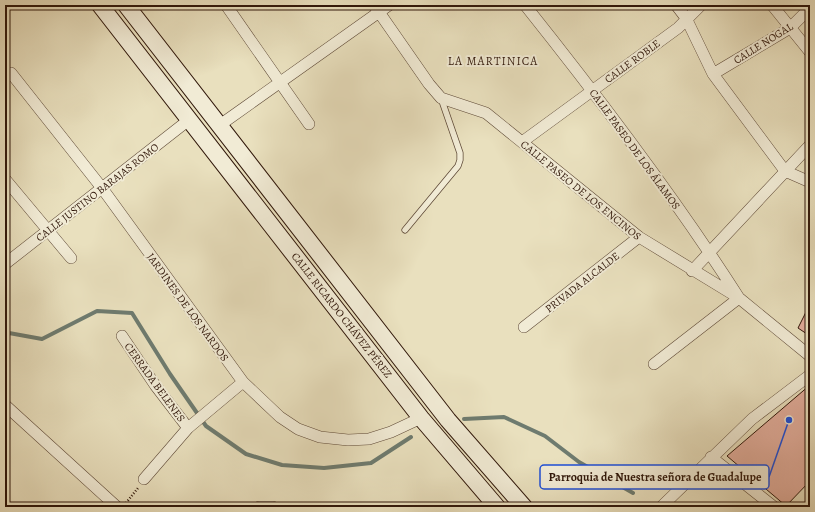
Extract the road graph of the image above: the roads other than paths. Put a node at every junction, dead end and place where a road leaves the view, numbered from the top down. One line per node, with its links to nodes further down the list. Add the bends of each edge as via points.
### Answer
1 (100, 5): 19 (main road, CALLE RICARDO CHÁVEZ PÉREZ)
2 (126, 5): 21 (main road, CALLE RICARDO CHÁVEZ PÉREZ)
3 (226, 5): 16 (street)
4 (390, 5): 10 (street)
5 (525, 5): 17 (street, CALLE PASEO DE LOS ÁLAMOS)
6 (676, 5): 11 (street)
7 (701, 5): 11 (street, CALLE ROBLE)
8 (772, 5): 12 (street)
9 (810, 8): 12 (street, CALLE NOGAL)
10 (377, 9): 16 (street); 18 (street)
11 (686, 18): 15 (street); 17 (street, CALLE ROBLE, via 678,28)
12 (790, 28): 13 (street); 15 (street, CALLE NOGAL)
13 (810, 52)
14 (11, 73): 27 (street, JARDINES DE LOS NARDOS)
15 (713, 74): 24 (street)
16 (280, 82): 20 (street); 21 (street)
17 (592, 90): 22 (street, CALLE ROBLE); 31 (street, CALLE PASEO DE LOS ÁLAMOS)
18 (441, 98): 22 (street, CALLE PASEO DE LOS ENCINOS, via 486,113); 29 (lane, via 460,153 460,160 458,166)
19 (190, 120): 27 (street, CALLE JUSTINO BARAJAS ROMO); 43 (main road, CALLE RICARDO CHÁVEZ PÉREZ)
20 (309, 124)
21 (220, 125): 44 (main road, CALLE RICARDO CHÁVEZ PÉREZ)
22 (522, 142): 30 (street, CALLE PASEO DE LOS ENCINOS)
23 (810, 145): 24 (street)
24 (785, 171): 26 (street); 31 (street)
25 (5, 179): 28 (street)
26 (810, 182)
27 (102, 188): 28 (street, CALLE JUSTINO BARAJAS ROMO); 41 (street, JARDINES DE LOS NARDOS)
28 (49, 229): 32 (street); 33 (street, CALLE JUSTINO BARAJAS ROMO)
29 (405, 230)
30 (639, 237): 34 (street, CALLE PASEO DE LOS ENCINOS); 36 (street, PRIVADA ALCALDE)
31 (710, 252): 34 (street); 35 (street, CALLE PASEO DE LOS ÁLAMOS)
32 (71, 258)
33 (5, 264)
34 (692, 271): 35 (street, CALLE PASEO DE LOS ENCINOS)
35 (739, 298): 38 (street, CALLE PASEO DE LOS ENCINOS); 39 (street)
36 (524, 327)
37 (122, 336): 45 (street, CERRADA BELENES, via 155,385)
38 (810, 356)
39 (654, 364)
40 (810, 375): 47 (street, via 752,419)
41 (243, 382): 43 (street, JARDINES DE LOS NARDOS, via 280,418 298,429 320,437 369,439); 45 (street)
42 (5, 405): 49 (street)
43 (421, 418): 46 (main road, CALLE RICARDO CHÁVEZ PÉREZ)
44 (448, 420): 46 (main road); 53 (main road, CALLE RICARDO CHÁVEZ PÉREZ)
45 (191, 425): 48 (street)
46 (433, 432): 52 (main road, CALLE RICARDO CHÁVEZ PÉREZ)
47 (711, 457): 54 (street); 55 (street)
48 (144, 479)
49 (117, 507)
50 (259, 507): 51 (street)
51 (272, 507)
52 (497, 507)
53 (524, 507)
54 (661, 507)
55 (774, 507)

